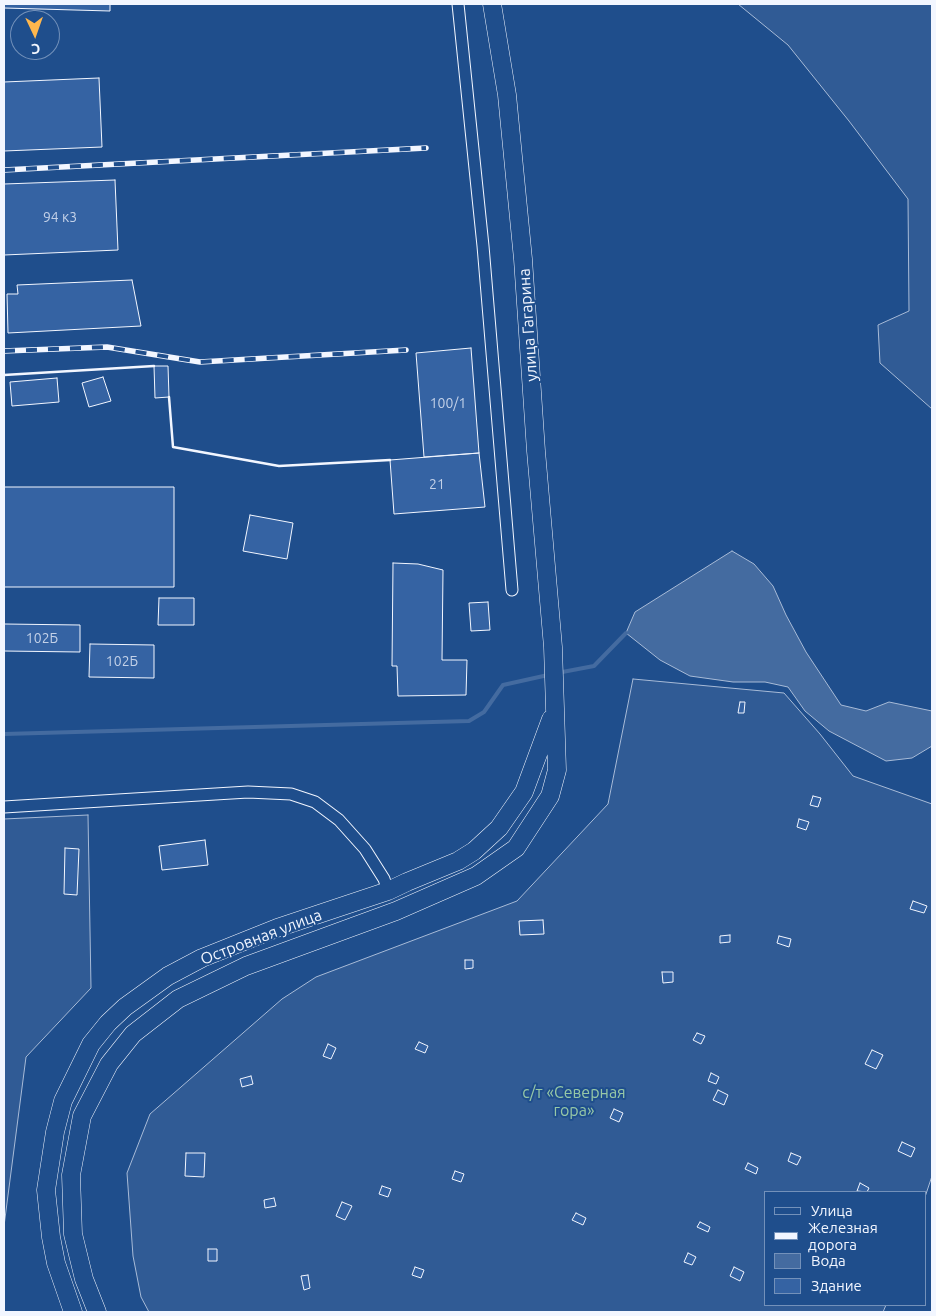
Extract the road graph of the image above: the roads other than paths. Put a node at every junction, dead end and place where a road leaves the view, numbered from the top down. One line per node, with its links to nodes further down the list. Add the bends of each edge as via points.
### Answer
1 (458, 4): 3 (street, via 483,246)
2 (492, 4): 4 (main road, улица Гагарина, via 507,95 524,259 536,451 554,647)
3 (512, 590)
4 (554, 712): 6 (main road, Островная улица, via 524,792 499,828 458,861); 8 (main road, Островная улица, via 557,770 550,796 516,848 476,876 396,912 246,966 178,999 133,1034 109,1064 82,1116 71,1175 73,1234 84,1280)
5 (4, 807): 6 (street, via 248,792 291,794 315,802 339,820 365,849)
6 (388, 891): 7 (main road, Островная улица, via 277,928 202,958 168,976 125,1007 91,1044 63,1101 46,1190 56,1263)
7 (73, 1312)
8 (97, 1312)

